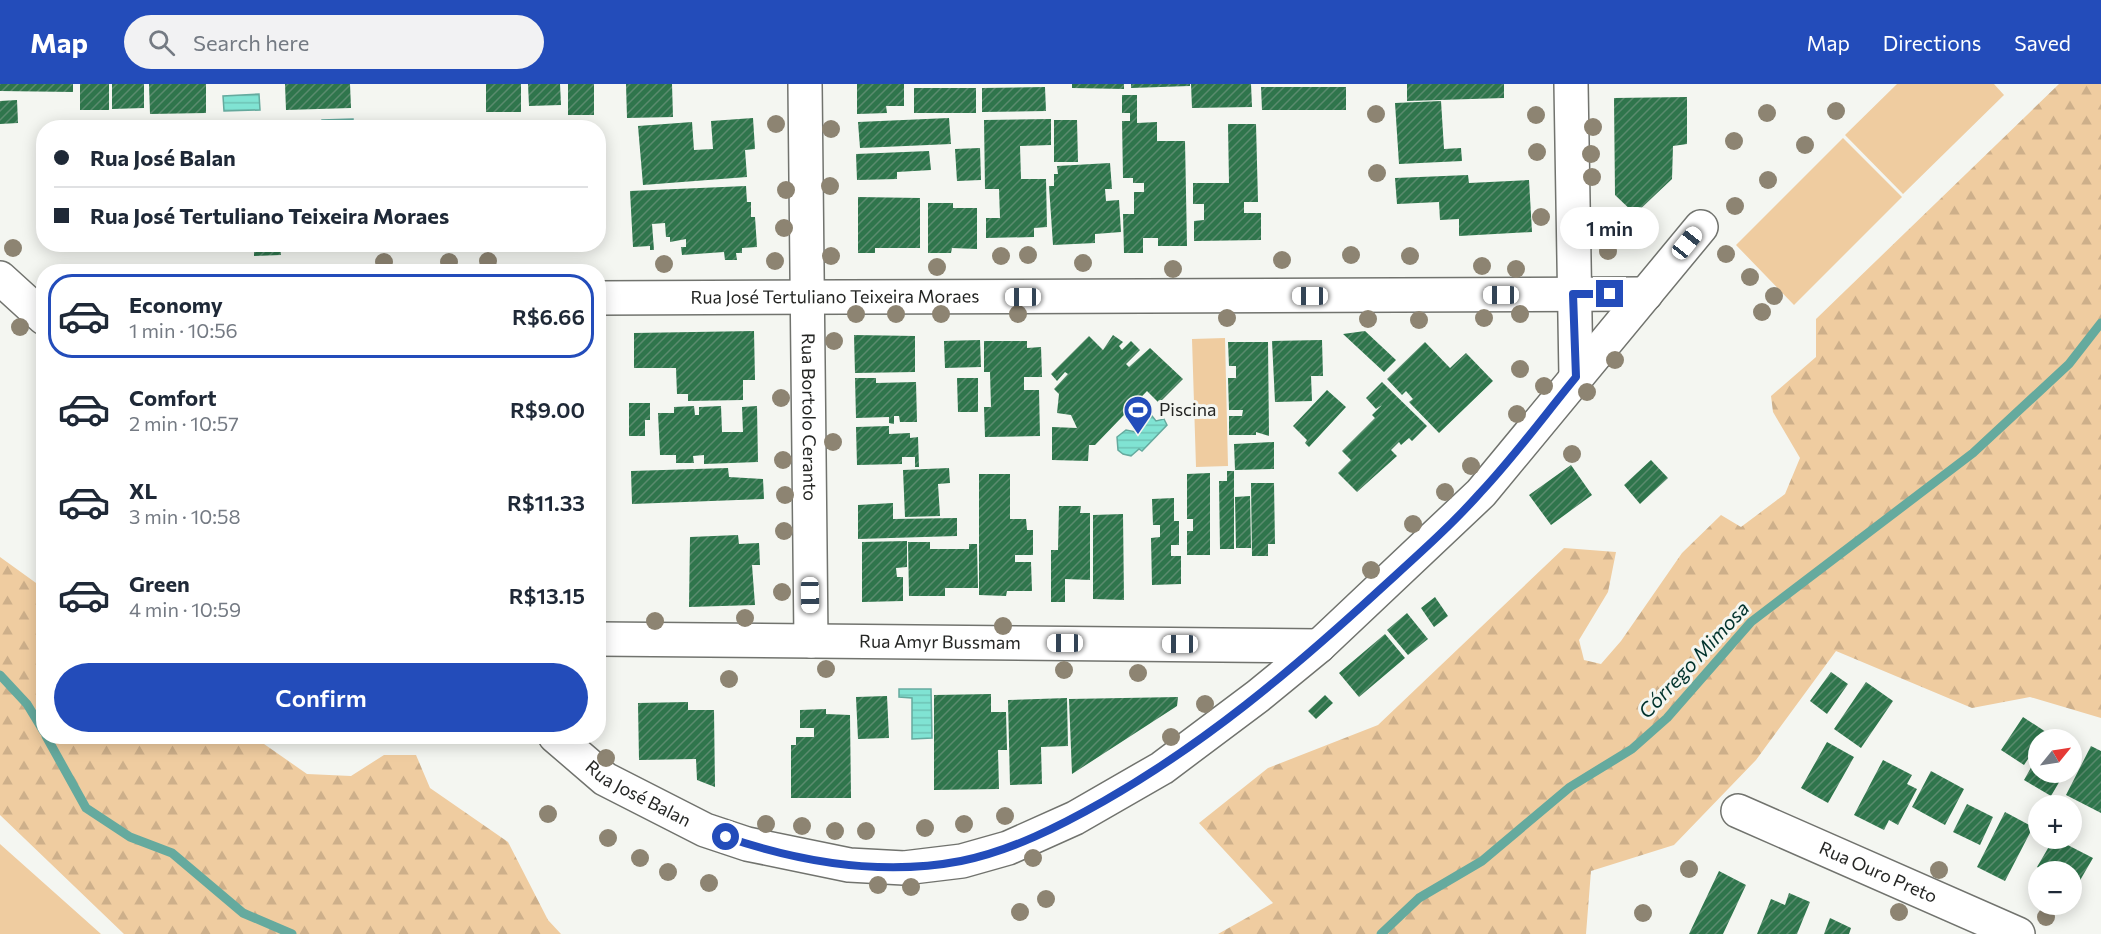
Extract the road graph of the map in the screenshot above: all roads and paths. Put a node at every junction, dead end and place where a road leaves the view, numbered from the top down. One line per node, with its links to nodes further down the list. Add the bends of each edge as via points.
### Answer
1 (805, 84): 8 (street, Rua Bortolo Ceranto)
2 (1571, 84): 5 (street)
3 (1701, 227): 6 (street, Rua José Balan)
4 (0, 278): 9 (street)
5 (1573, 294): 6 (street, Rua José Tertuliano Teixeira Moraes); 8 (street, Rua José Tertuliano Teixeira Moraes); 10 (street)
6 (1646, 294): 10 (street, Rua José Balan)
7 (606, 298): 8 (street, Rua José Tertuliano Teixeira Moraes)
8 (807, 298): 12 (street, Rua Bortolo Ceranto)
9 (36, 307)
10 (1576, 377): 13 (street, Rua José Balan, via 1481,493)
11 (606, 639): 12 (street, Rua Amyr Bussmam)
12 (811, 641): 13 (street, Rua Amyr Bussmam)
13 (1319, 646): 14 (street, Rua José Balan, via 1161,768 1076,818 1008,848 962,861 904,868 849,865 747,844 705,830 606,779)
14 (564, 744)
15 (1738, 811): 16 (street, Rua Ouro Preto)
16 (2018, 934)

